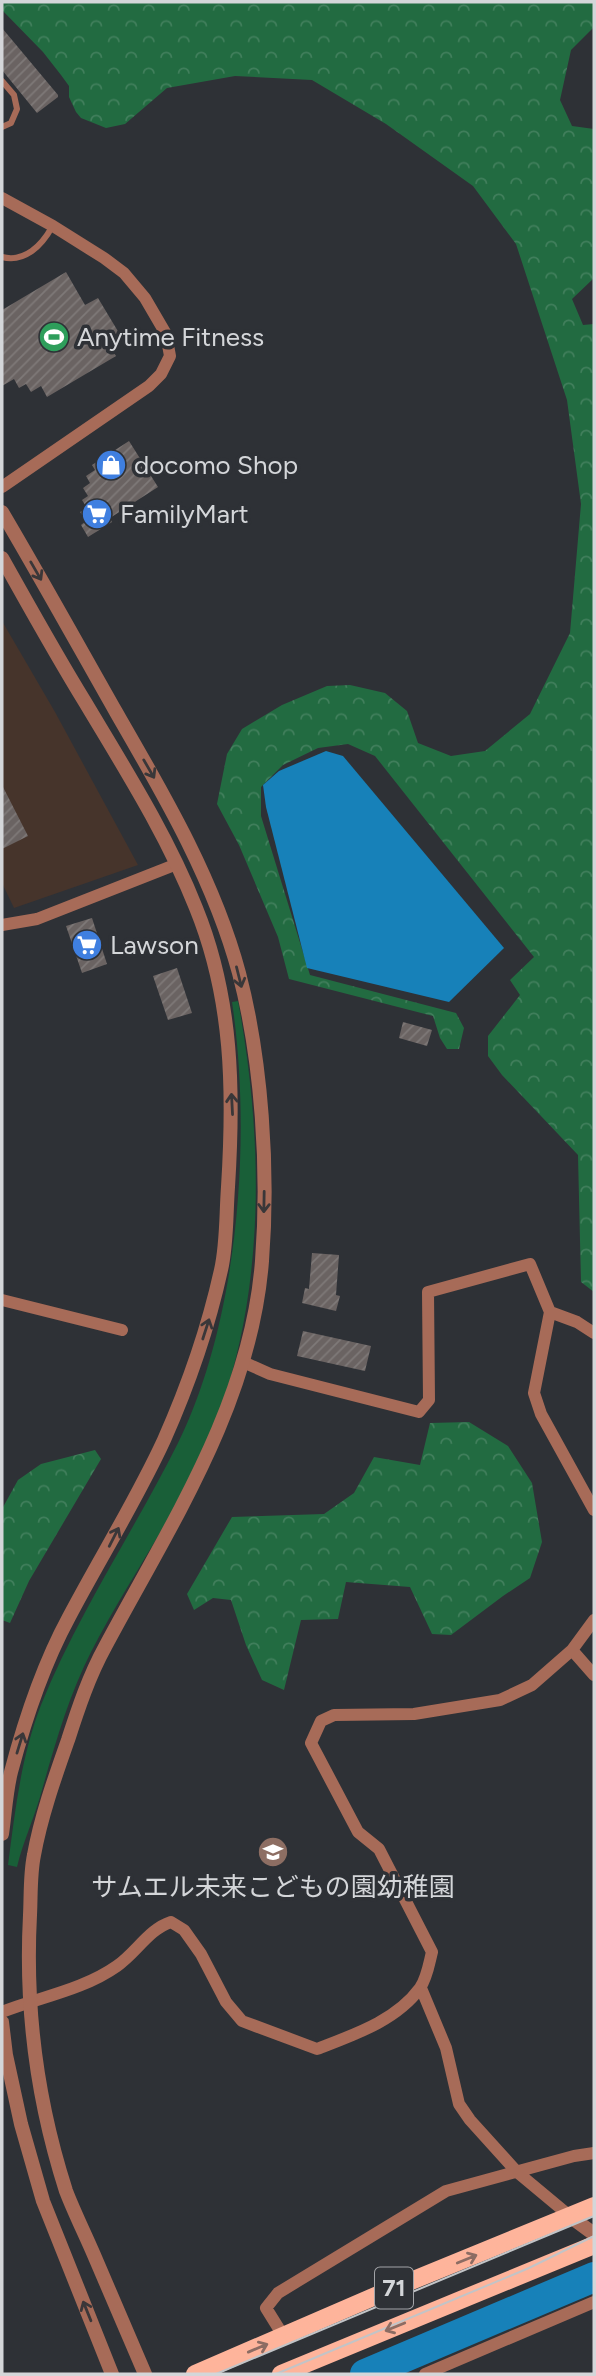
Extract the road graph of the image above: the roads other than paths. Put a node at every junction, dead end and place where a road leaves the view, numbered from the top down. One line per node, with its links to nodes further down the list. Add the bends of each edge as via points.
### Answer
1 (2, 80): 2 (lane, via 18,109)
2 (2, 127)
3 (2, 198): 4 (street)
4 (53, 226): 5 (lane, via 26,256); 6 (street, via 124,273 166,334 170,356 149,386)
5 (2, 257)
6 (2, 487)
7 (2, 512): 15 (street, one-way to 15, via 164,795 214,900 239,972 262,1121 265,1201 261,1268)
8 (2, 558): 9 (street)
9 (177, 864): 10 (street, via 37,919); 20 (street, one-way to 9, via 11,1774 36,1692 68,1619 163,1443 188,1382 222,1266 232,1118 228,1029 198,911)
10 (2, 925)
11 (2, 1300): 13 (street)
12 (550, 1312): 14 (street); 15 (street, via 530,1264 428,1292 429,1400 419,1412 270,1374); 16 (street, via 534,1393)
13 (122, 1330)
14 (594, 1333)
15 (243, 1362): 22 (street, via 201,1470 101,1654 76,1713 33,1857)
16 (594, 1510)
17 (594, 1620): 18 (street)
18 (572, 1650): 19 (street); 21 (street, via 532,1685 500,1700 414,1714 334,1715 321,1721 316,1732 311,1744 358,1832 379,1849 432,1952)
19 (594, 1675)
20 (2, 1834)
21 (421, 1988): 22 (street, via 375,2025 317,2049 242,2021 184,1930 170,1922 158,1926 118,1966 88,1982); 26 (street, via 446,2048 459,2104)
22 (29, 2001): 23 (street); 34 (street, via 33,2050 67,2193)
23 (2, 2012)
24 (2, 2022): 33 (street, one-way to 24, via 43,2201 21,2124)
25 (594, 2153): 26 (street)
26 (517, 2172): 28 (street); 32 (street, via 446,2191 278,2293 266,2308)
27 (594, 2206): 28 (main road, 71)
28 (571, 2217): 29 (street); 32 (main road, 71, one-way to 28)
29 (594, 2234)
30 (594, 2245): 36 (main road, 71, one-way to 36)
31 (594, 2302): 37 (street)
32 (284, 2337): 35 (main road, 71, one-way to 32)
33 (112, 2374)
34 (145, 2374)
35 (195, 2374)
36 (281, 2374)
37 (425, 2374)

